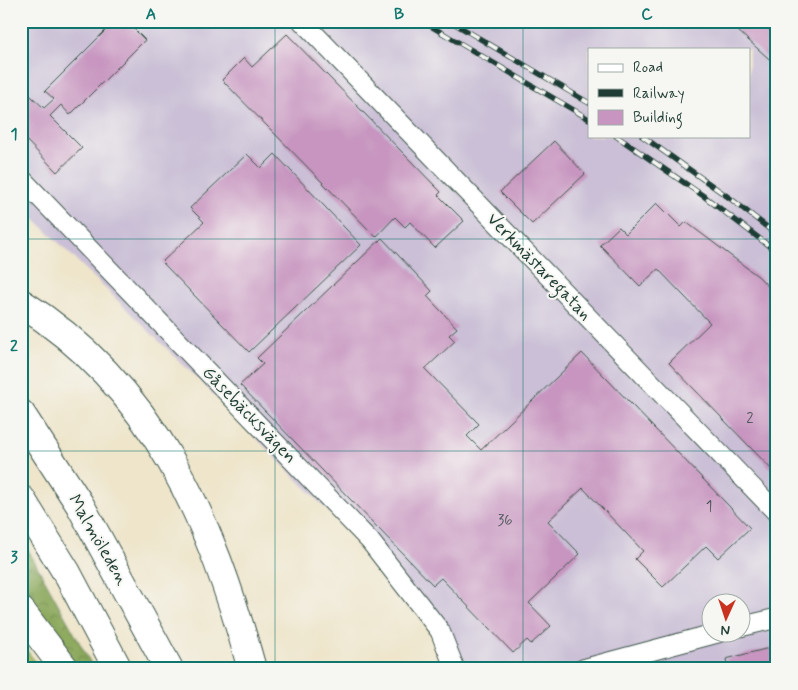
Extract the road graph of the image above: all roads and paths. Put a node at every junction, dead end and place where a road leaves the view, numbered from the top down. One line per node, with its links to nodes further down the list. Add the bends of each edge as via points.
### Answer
1 (302, 21): 6 (street, Verkmästaregatan)
2 (21, 178): 17 (street, Gåsebäcksvägen, via 370,541 440,631)
3 (21, 303): 16 (highway, via 57,327 92,359 154,430 192,499 217,555)
4 (21, 414): 15 (highway, Malmöleden, via 80,506)
5 (21, 498): 14 (highway, via 67,573)
6 (777, 513)
7 (21, 611): 13 (highway)
8 (777, 618): 9 (street)
9 (750, 625)
10 (700, 638): 18 (street)
11 (21, 658): 12 (path)
12 (30, 669)
13 (65, 669)
14 (118, 669)
15 (169, 669)
16 (252, 669)
17 (455, 669)
18 (583, 669)

